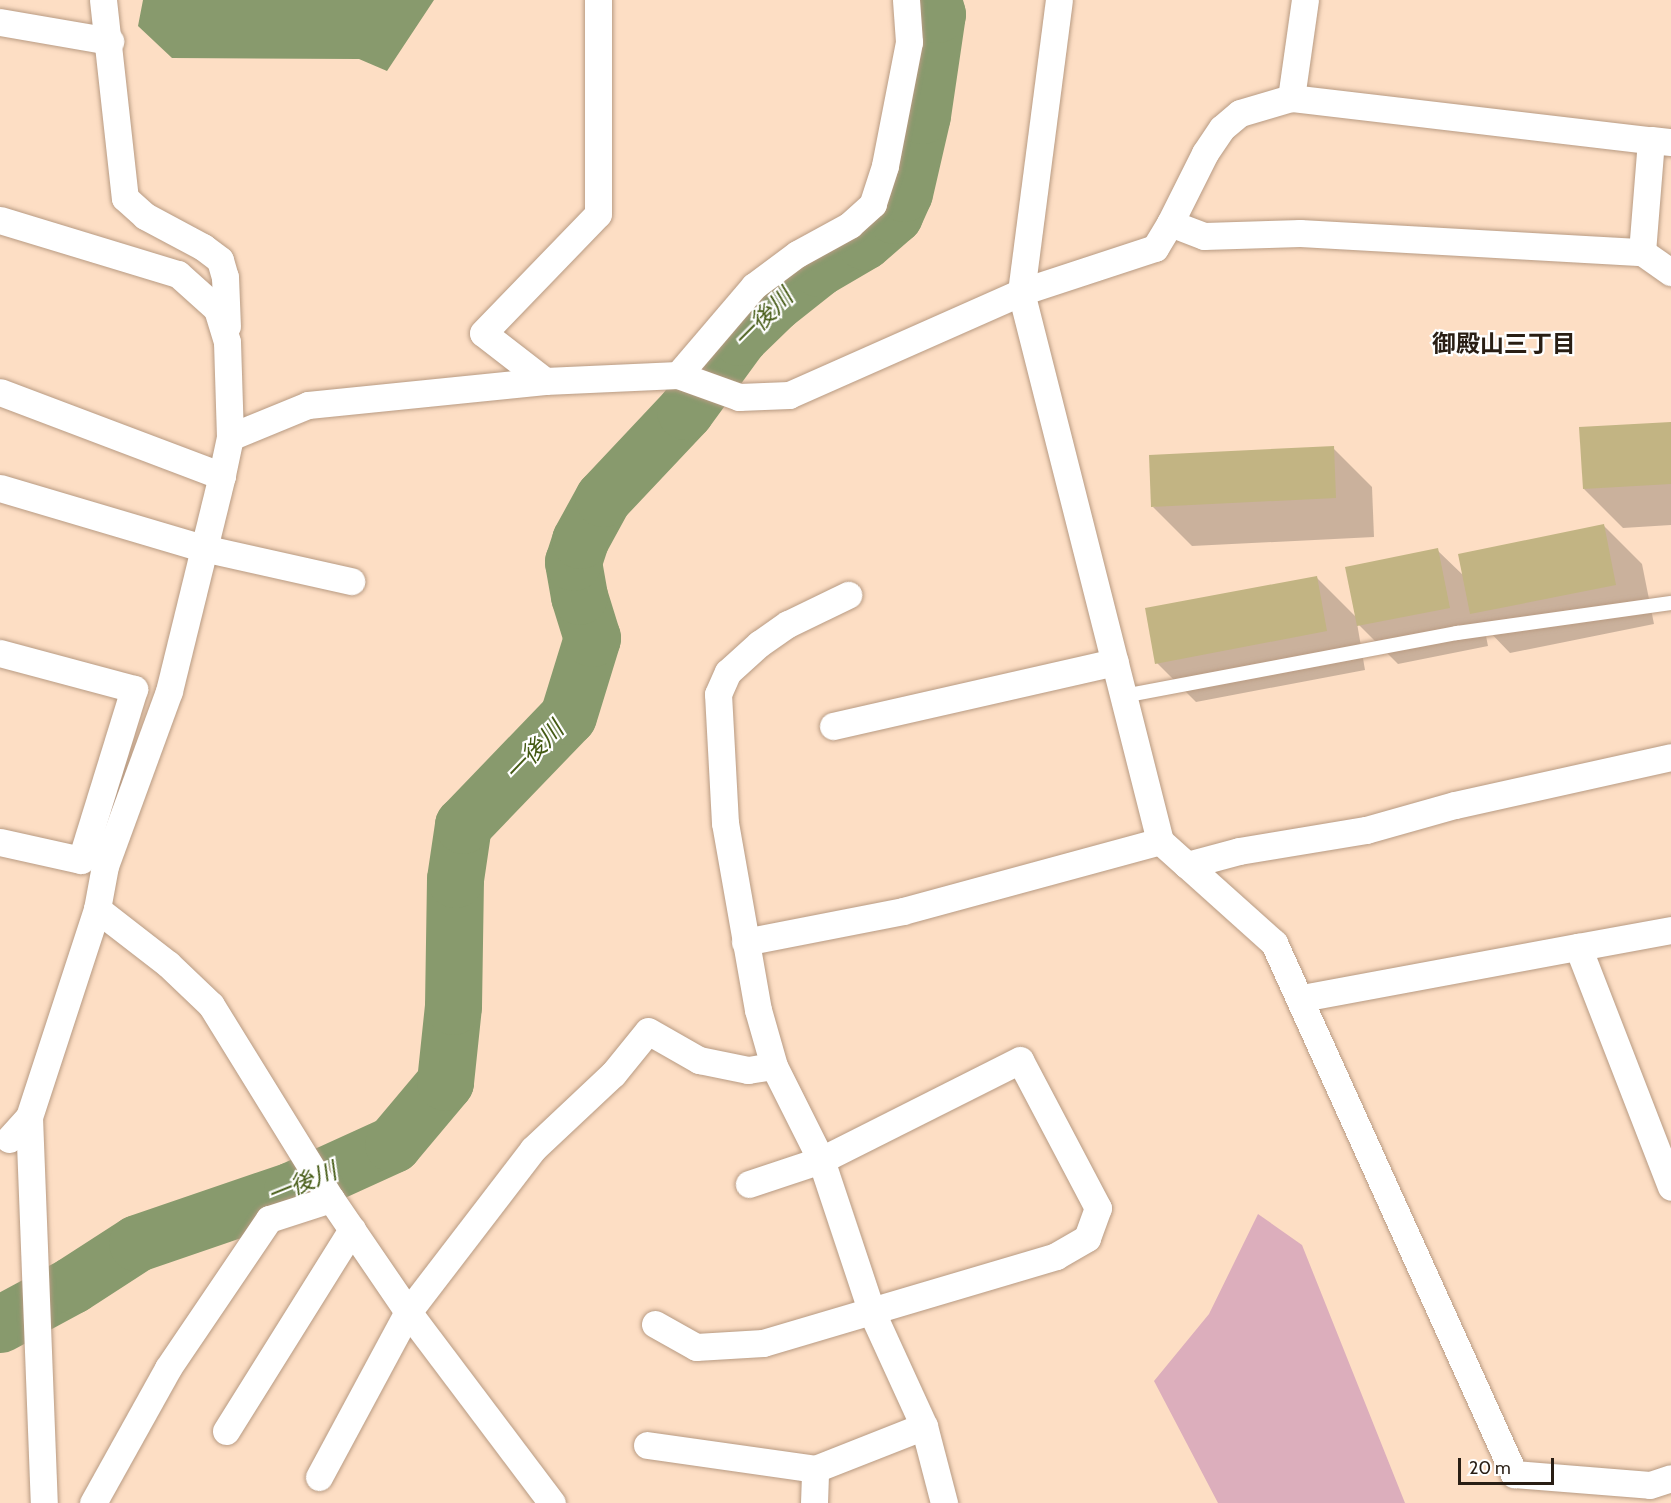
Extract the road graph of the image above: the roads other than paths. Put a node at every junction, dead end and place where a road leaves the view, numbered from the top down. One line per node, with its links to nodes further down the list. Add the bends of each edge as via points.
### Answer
1 (103, 0): 7 (street)
2 (598, 0): 17 (street, via 598,214 483,333)
3 (906, 0): 16 (street, via 909,42 885,166 873,204 850,225 797,254 754,286)
4 (1059, 0): 14 (street)
5 (1305, 0): 8 (street)
6 (0, 22): 7 (street)
7 (110, 41): 15 (street, via 125,198 145,216 220,260 225,277)
8 (1291, 98): 9 (street); 11 (street, via 1240,113 1222,128)
9 (1661, 141): 12 (street)
10 (0, 220): 15 (street, via 177,274 217,309)
11 (1170, 223): 12 (street, via 1204,236 1312,233); 14 (street, via 1155,248)
12 (1642, 252): 13 (street)
13 (1671, 272)
14 (1021, 292): 16 (street, via 789,395 739,397); 27 (street)
15 (227, 342): 19 (street)
16 (678, 375): 17 (street)
17 (545, 381): 19 (street, via 308,405)
18 (0, 392): 20 (street)
19 (230, 437): 20 (street)
20 (222, 476): 22 (street)
21 (0, 488): 22 (street)
22 (203, 548): 23 (street); 33 (street, via 169,691)
23 (351, 581)
24 (848, 596): 37 (street, via 788,624 759,644 719,683 725,823)
25 (1671, 603): 28 (lane, via 1457,633)
26 (0, 653): 33 (street, via 134,689)
27 (1115, 662): 28 (street); 29 (street)
28 (1123, 696): 31 (street)
29 (833, 726)
30 (1671, 757): 34 (street, via 1455,805 1366,830 1239,851)
31 (1160, 841): 34 (street); 37 (street, via 903,911)
32 (0, 842): 33 (street)
33 (93, 863): 35 (street)
34 (1187, 865): 39 (street, via 1274,943)
35 (97, 909): 41 (street); 46 (street, via 168,964 211,1005)
36 (1671, 930): 38 (street)
37 (745, 942): 40 (street)
38 (1578, 947): 39 (street); 45 (street)
39 (1302, 998): 56 (street, via 1514,1474 1650,1485)
40 (774, 1066): 43 (street); 49 (street, via 748,1070 708,1062 678,1051 648,1031 613,1074 532,1149)
41 (29, 1117): 42 (street); 57 (street)
42 (3, 1144)
43 (822, 1160): 44 (street); 48 (street); 48 (street, via 1020,1060 1098,1208 1087,1238 1056,1256)
44 (750, 1184)
45 (1671, 1187)
46 (330, 1196): 47 (street); 58 (street, via 269,1219 168,1368)
47 (352, 1229): 49 (street); 52 (street)
48 (872, 1310): 50 (street, via 763,1343 696,1347); 51 (street)
49 (408, 1312): 55 (street); 59 (street)
50 (655, 1324)
51 (924, 1426): 54 (street); 61 (street)
52 (226, 1431)
53 (647, 1444): 54 (street)
54 (815, 1469): 60 (street)
55 (319, 1477)
56 (1671, 1478)
57 (44, 1503)
58 (93, 1503)
59 (552, 1503)
60 (814, 1503)
61 (944, 1503)

